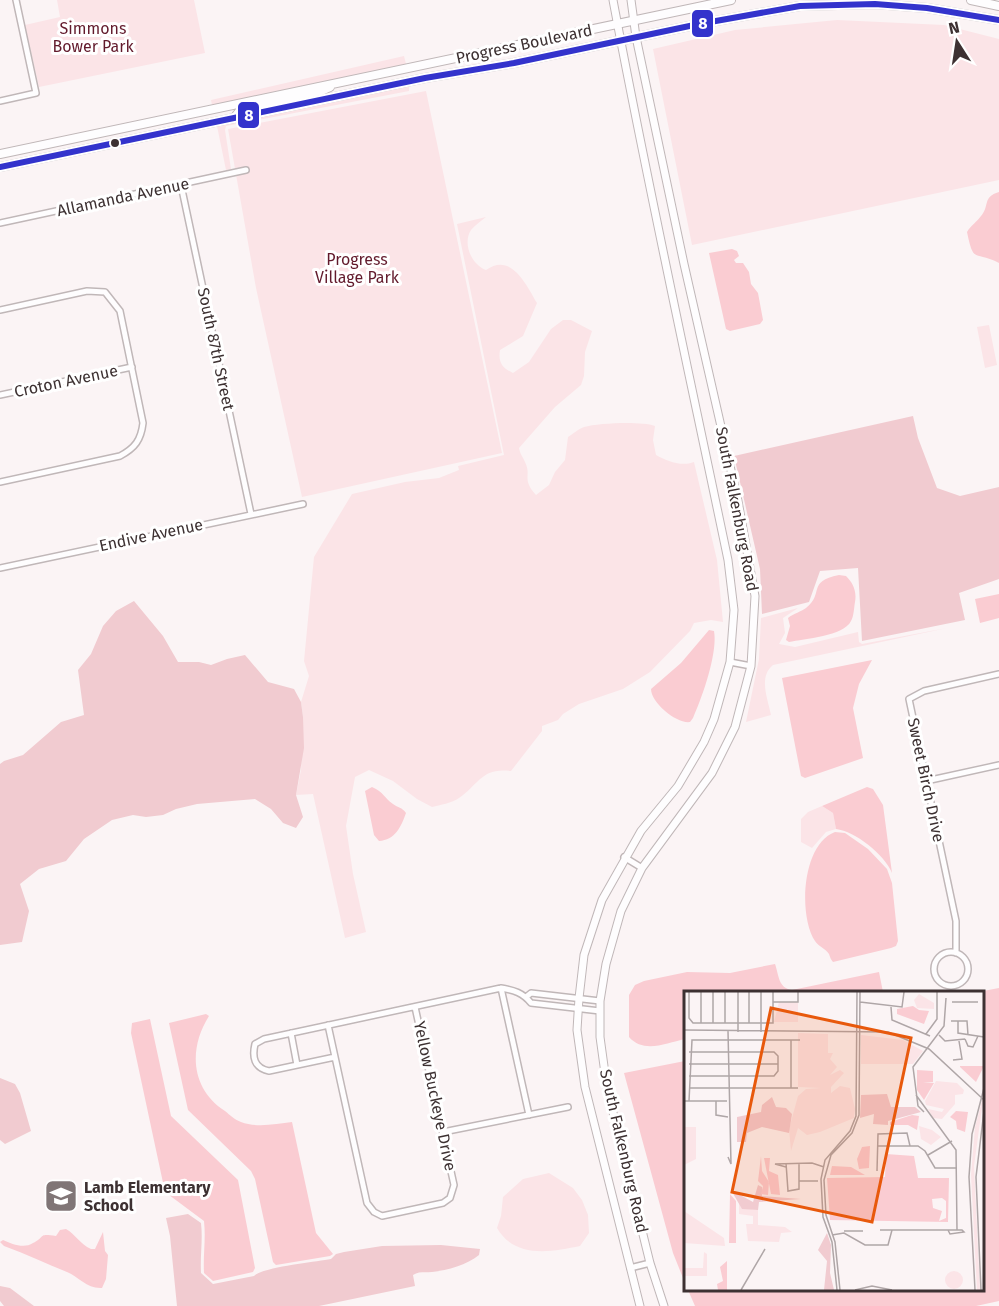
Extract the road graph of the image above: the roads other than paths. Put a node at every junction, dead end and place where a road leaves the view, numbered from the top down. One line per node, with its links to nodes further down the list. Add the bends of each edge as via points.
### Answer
1 (16, 0): 13 (street, via 36,93)
2 (613, 0): 9 (street, South Falkenburg Road)
3 (631, 0): 8 (street, South Falkenburg Road)
4 (731, 0): 8 (main road, Progress Boulevard)
5 (971, 0): 6 (main road)
6 (999, 6)
7 (999, 20): 10 (main road, Progress Boulevard, via 875,4 800,6)
8 (634, 21): 9 (main road, Progress Boulevard); 10 (street, South Falkenburg Road)
9 (617, 24): 11 (street, South Falkenburg Road); 12 (main road, Progress Boulevard)
10 (636, 37): 11 (main road, Progress Boulevard); 31 (street, South Falkenburg Road, via 749,554 755,596)
11 (619, 41): 15 (main road, Progress Boulevard); 30 (street, South Falkenburg Road, via 728,560 734,610)
12 (338, 82): 14 (main road, Progress Boulevard); 15 (main road, via 321,92 242,108)
13 (0, 101)
14 (208, 110): 15 (main road, via 231,112); 16 (main road, Progress Boulevard)
15 (234, 118): 17 (main road, Progress Boulevard)
16 (138, 124): 17 (main road); 18 (main road, Progress Boulevard)
17 (141, 138): 19 (main road, Progress Boulevard)
18 (0, 154)
19 (0, 167)
20 (246, 170): 21 (street, Allamanda Avenue)
21 (181, 185): 22 (street, Allamanda Avenue); 28 (street, South 87th Street)
22 (0, 223)
23 (0, 310): 24 (street, via 87,291 105,292 120,311)
24 (132, 367): 25 (street, Croton Avenue); 26 (street, via 142,411 142,435 136,445 120,456)
25 (0, 395)
26 (0, 482)
27 (303, 504): 28 (street, Endive Avenue)
28 (251, 514): 29 (street, Endive Avenue)
29 (0, 568)
30 (730, 662): 31 (street); 35 (street, South Falkenburg Road, via 704,742 678,786)
31 (751, 666): 36 (street, South Falkenburg Road, via 735,727 712,773)
32 (999, 674): 34 (street, Sweet Birch Drive, via 924,691 909,699)
33 (999, 765): 34 (street)
34 (926, 781): 37 (street, Sweet Birch Drive, via 956,921)
35 (624, 857): 36 (street); 41 (street, South Falkenburg Road, via 602,900 584,955)
36 (642, 868): 42 (street, South Falkenburg Road, via 621,911)
37 (956, 953): 37 (street, via 968,964 967,976 958,984 947,985 938,979 935,964 945,953)
38 (501, 988): 40 (street); 44 (street); 52 (street)
39 (544, 995): 40 (street, via 531,993); 41 (street); 43 (street)
40 (526, 997): 43 (street, via 531,1003)
41 (579, 998): 42 (street); 45 (street, South Falkenburg Road)
42 (600, 1001): 46 (street, South Falkenburg Road)
43 (543, 1004): 45 (street)
44 (415, 1007): 47 (street); 53 (street, Yellow Buckeye Drive)
45 (578, 1008): 46 (street); 55 (street, South Falkenburg Road, via 585,1087)
46 (600, 1011): 54 (street, South Falkenburg Road, via 607,1088)
47 (328, 1025): 48 (street); 49 (street, Yellow Buckeye Drive)
48 (291, 1033): 50 (street); 50 (street, via 264,1039 255,1044 253,1053 262,1070)
49 (335, 1057): 50 (street); 53 (street, Yellow Buckeye Drive, via 367,1203 374,1212 382,1216 443,1203 450,1198 454,1185)
50 (297, 1065)
51 (568, 1107): 52 (street)
52 (529, 1115): 53 (street)
53 (443, 1132)
54 (650, 1263): 55 (street); 57 (street, South Falkenburg Road)
55 (630, 1268): 56 (street, South Falkenburg Road)
56 (640, 1306)
57 (664, 1306)

